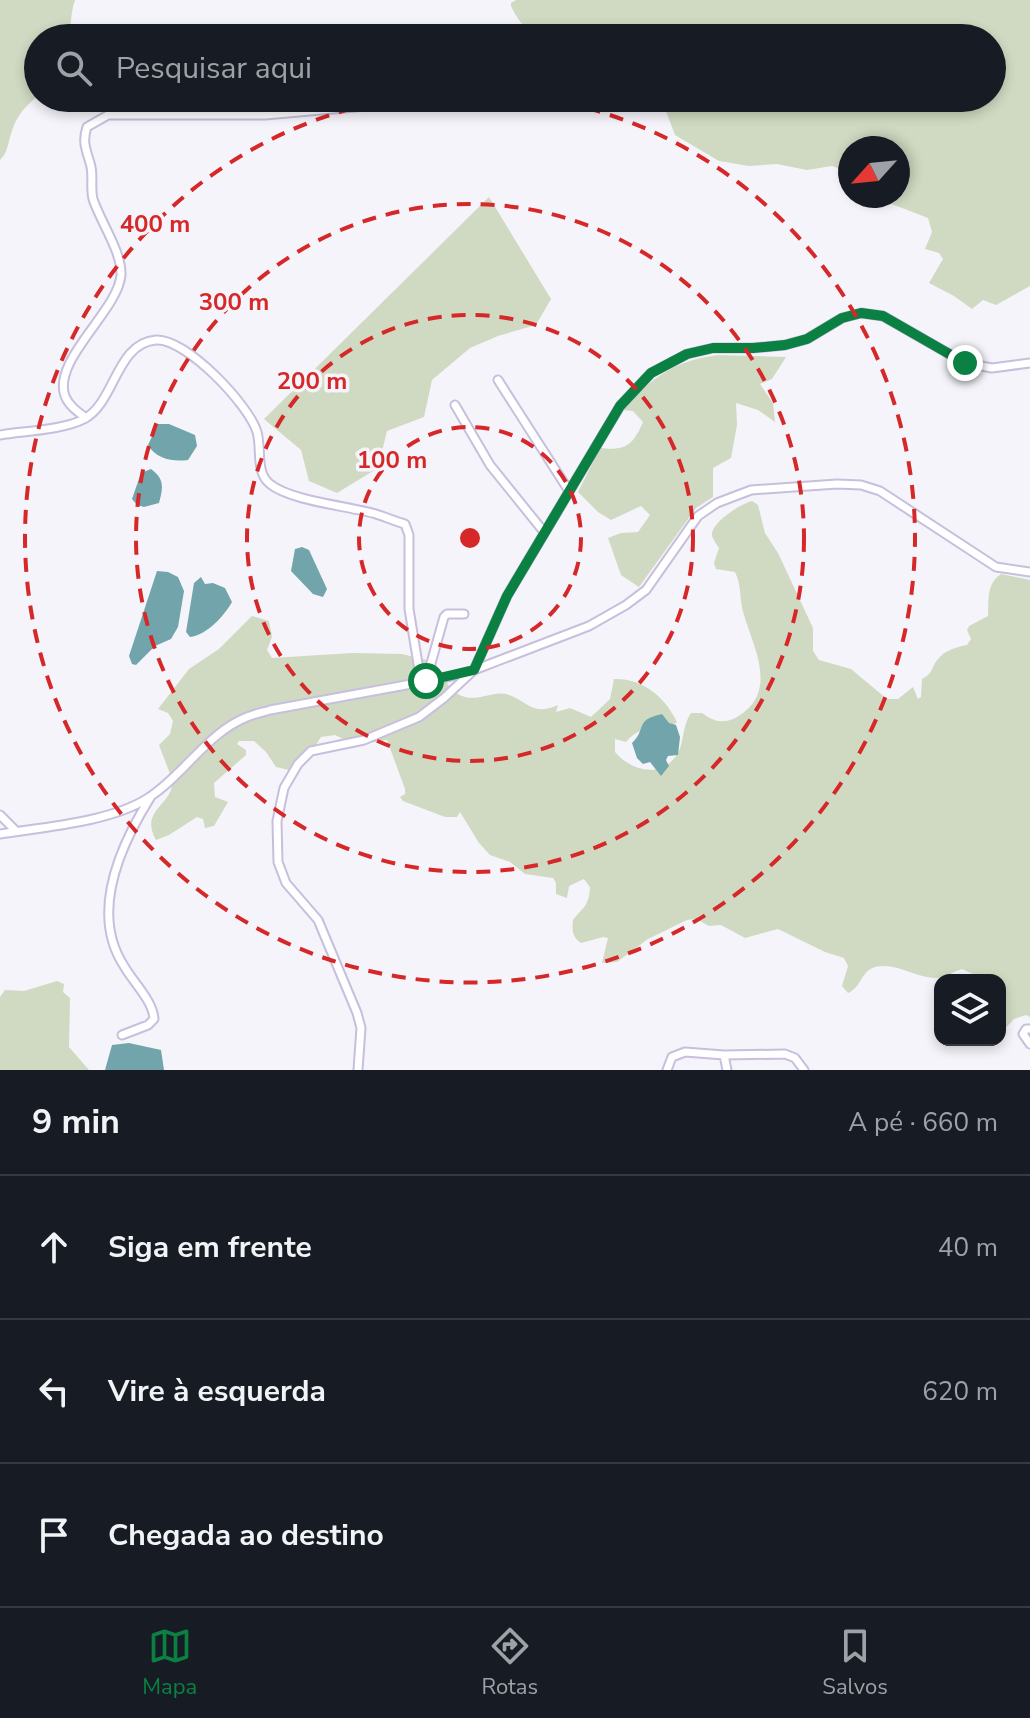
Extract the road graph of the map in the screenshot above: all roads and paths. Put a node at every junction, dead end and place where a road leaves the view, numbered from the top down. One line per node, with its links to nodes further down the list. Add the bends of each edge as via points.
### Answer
1 (299, 112): 5 (street, via 108,115 87,127 84,149 91,165 93,199 121,275 64,381 64,394)
2 (1030, 363): 7 (street, via 992,368 965,363 883,316 861,313 785,345 687,354 651,373 620,406)
3 (498, 380): 7 (street)
4 (455, 405): 8 (street, via 490,465)
5 (86, 418): 6 (street); 12 (street, via 140,347 155,340 171,342 194,357 250,417 267,483 405,524 409,609)
6 (0, 435)
7 (569, 491): 8 (street)
8 (544, 532): 11 (street, via 507,596)
9 (1030, 572): 11 (street, via 996,567 880,491 861,485 751,490 698,516 646,590 626,605 589,626)
10 (464, 614): 12 (street, via 444,617)
11 (474, 670): 12 (street); 21 (street, via 419,717 364,740 311,751 284,788 277,821 278,862 286,883 318,920 357,1013)
12 (424, 682): 13 (street, via 245,717)
13 (150, 798): 15 (street, via 113,814); 18 (street, via 129,833 108,914 121,962 154,1019)
14 (0, 815): 15 (street)
15 (16, 831): 16 (street)
16 (0, 834)
17 (1030, 1029): 19 (street, via 1023,1032)
18 (122, 1035)
19 (1030, 1044)
20 (724, 1055): 22 (street, via 676,1054); 23 (street); 24 (street, via 785,1054)
21 (358, 1070)
22 (667, 1070)
23 (727, 1070)
24 (804, 1070)

